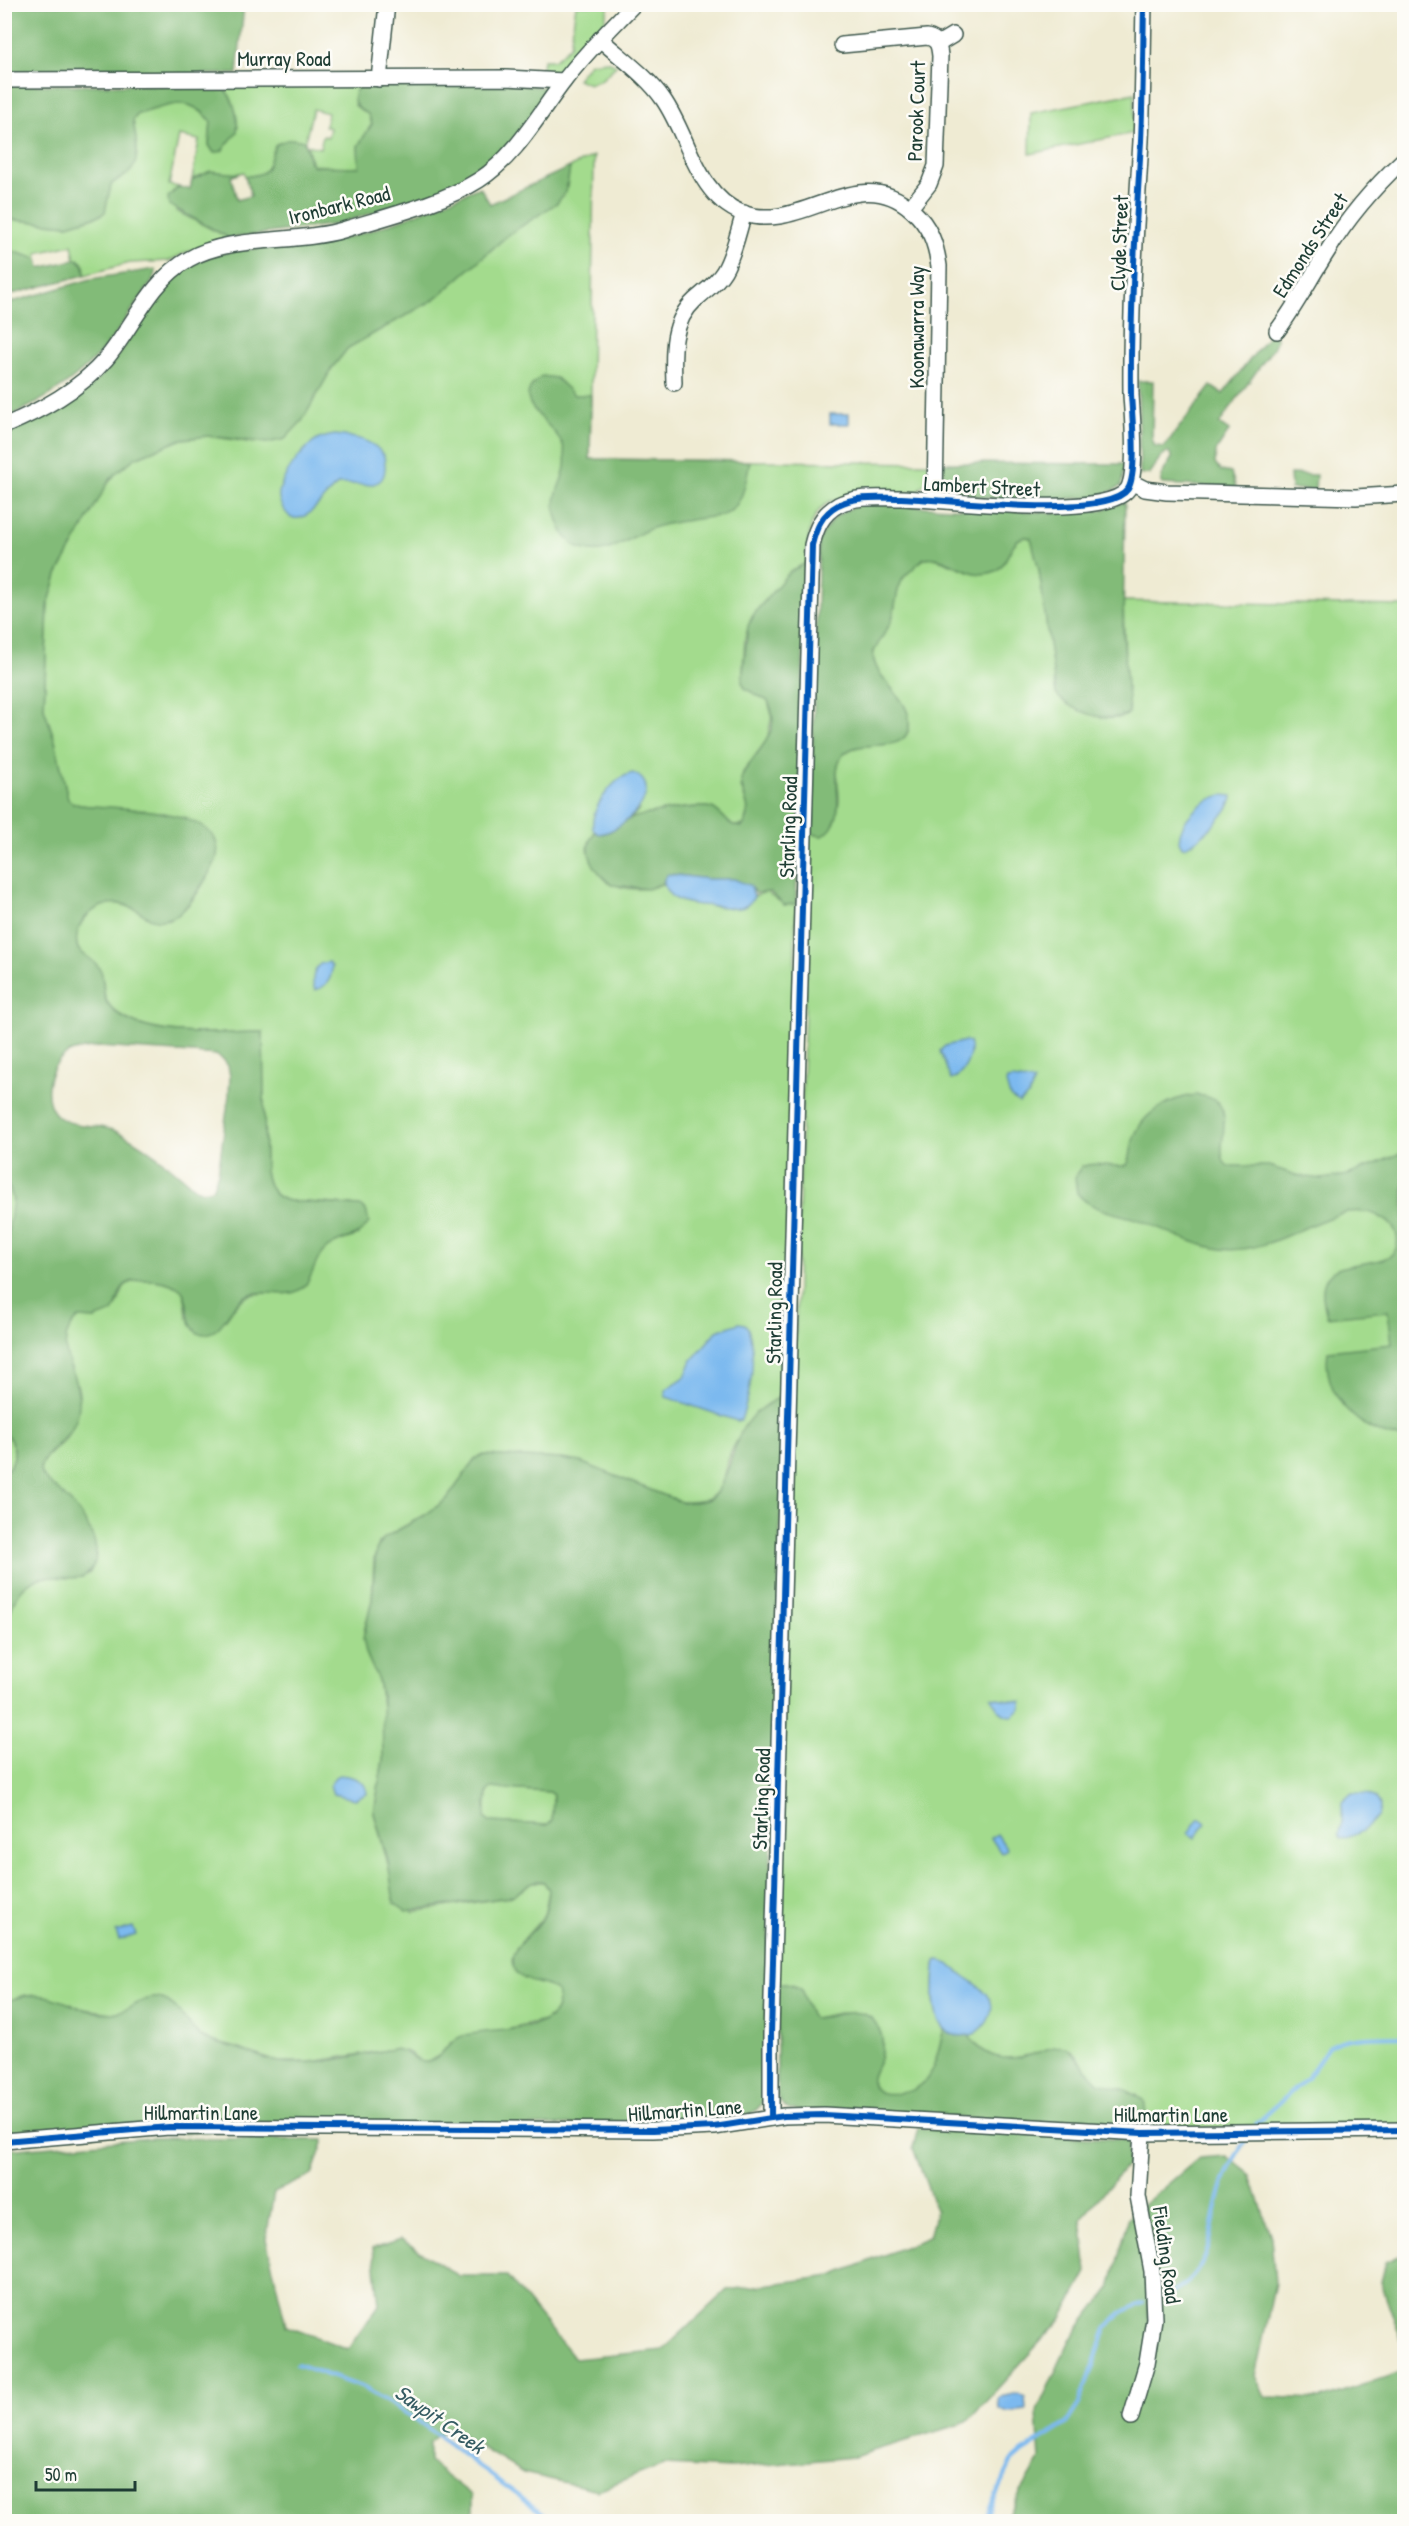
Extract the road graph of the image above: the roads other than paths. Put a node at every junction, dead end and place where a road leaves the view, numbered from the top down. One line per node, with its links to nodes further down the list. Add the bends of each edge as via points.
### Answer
1 (387, 4): 8 (street)
2 (634, 4): 5 (street, Ironbark Road)
3 (1144, 4): 17 (street, Clyde Street, via 1134,240)
4 (953, 35): 6 (street, Parook Court)
5 (600, 39): 10 (street, Ironbark Road); 13 (street, Koonawarra Way, via 658,93 712,191)
6 (938, 44): 7 (street, Parook Court, via 927,37); 12 (street, Parook Court, via 936,166 929,184)
7 (842, 45)
8 (379, 79): 9 (street, Murray Road); 10 (street, Murray Road)
9 (4, 80)
10 (564, 81): 16 (street, Ironbark Road, via 503,160 462,190 332,233 230,245 190,258 160,284 96,370 47,405)
11 (1404, 159): 14 (street, Edmonds Street, via 1346,223)
12 (910, 208): 13 (street, Koonawarra Way, via 891,197 860,193 782,216); 19 (street, Koonawarra Way, via 928,228 939,266)
13 (744, 213): 15 (street, via 725,270 680,320 674,345)
14 (1278, 331)
15 (674, 383)
16 (4, 426)
17 (1131, 482): 18 (street, via 1167,492 1356,497); 19 (street, Lambert Street, via 1115,498 1080,506)
18 (1404, 494)
19 (935, 499): 20 (street, Lambert Street, via 866,498 845,502)
20 (827, 513): 21 (street, Starling Road, via 814,534 812,557)
21 (771, 2118): 23 (street, Hillmartin Lane, via 854,2116); 24 (street, Hillmartin Lane, via 714,2127 653,2130 169,2127)
22 (1404, 2130): 23 (street, Hillmartin Lane)
23 (1142, 2133): 25 (street, Fielding Road, via 1138,2196 1152,2271 1155,2319)
24 (4, 2141)
25 (1131, 2417)

